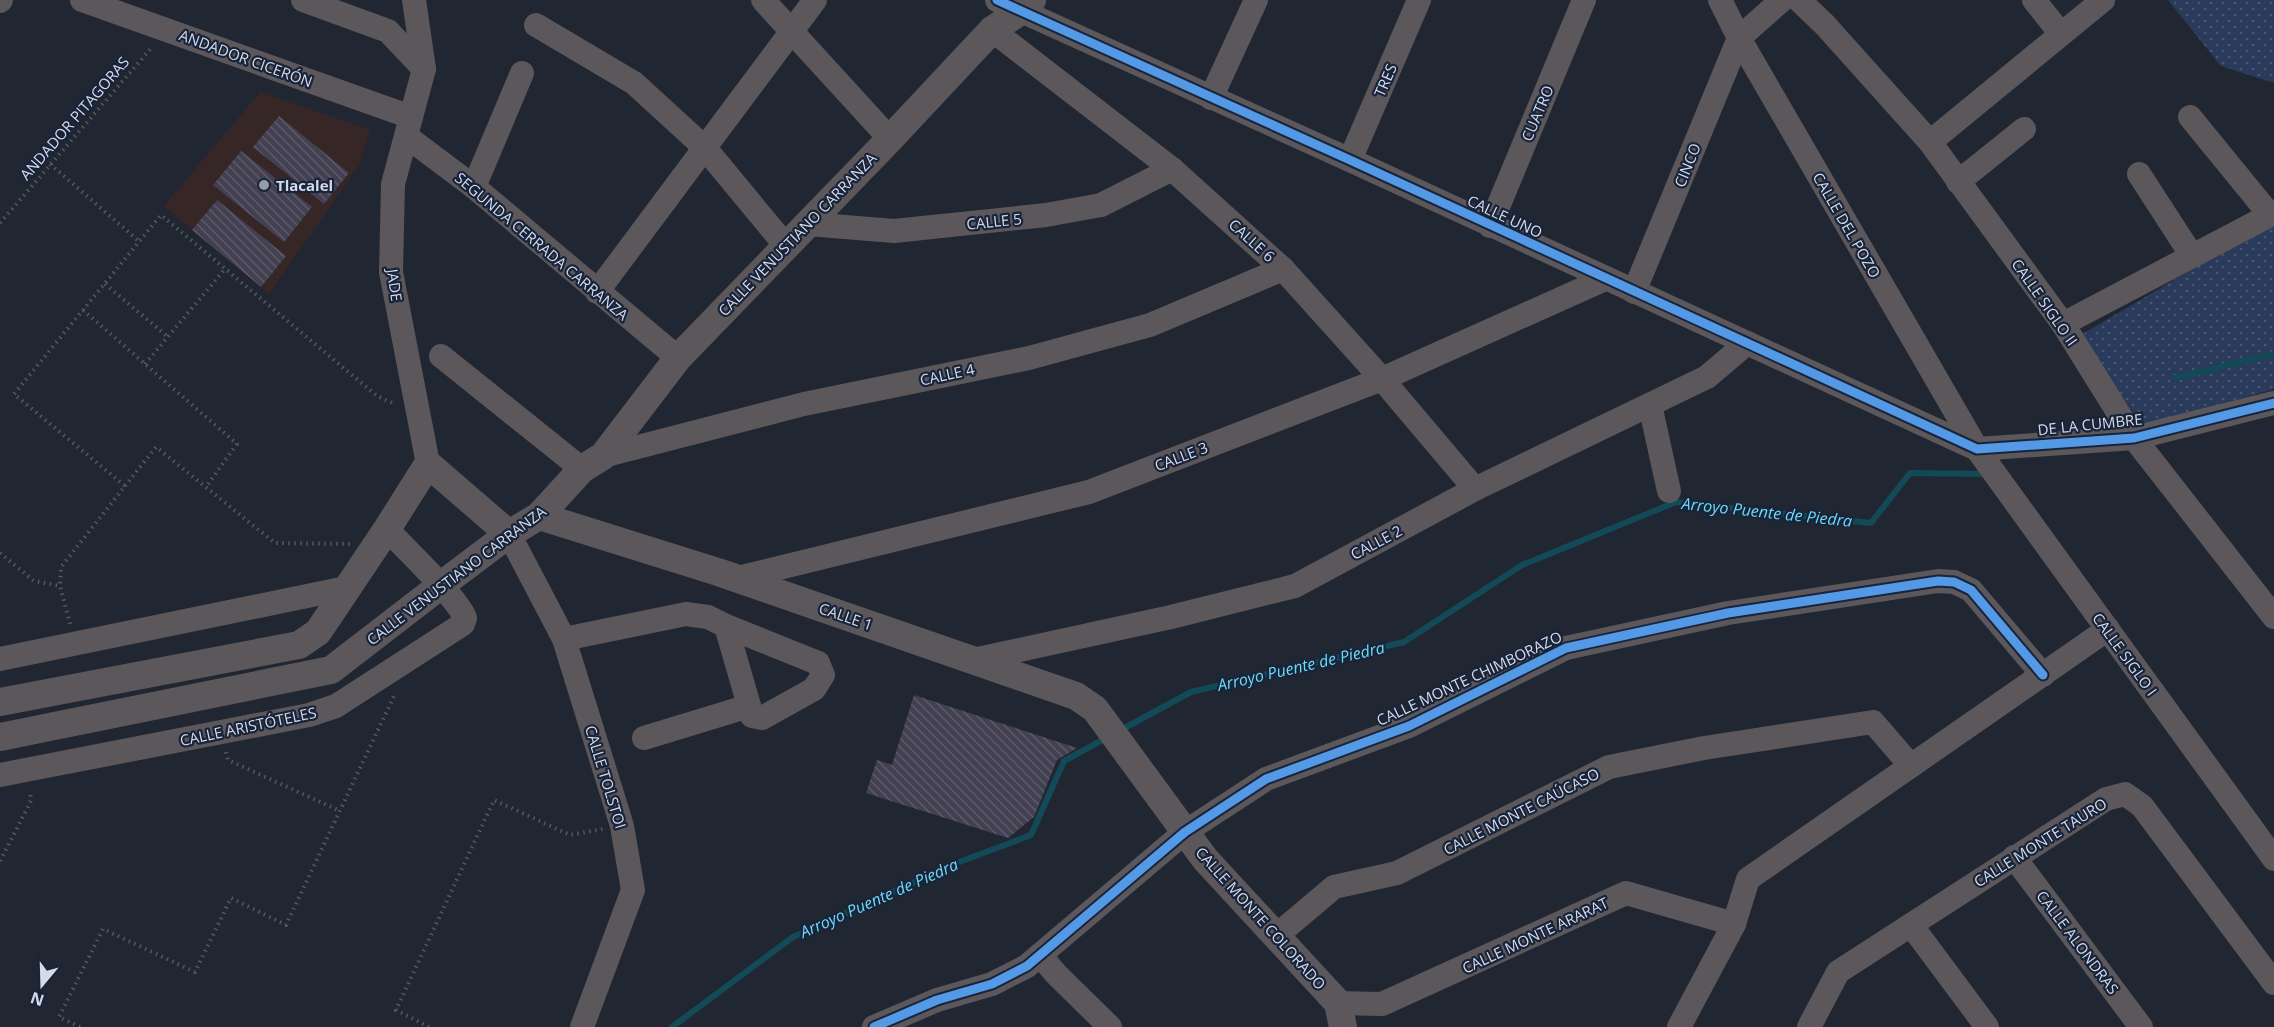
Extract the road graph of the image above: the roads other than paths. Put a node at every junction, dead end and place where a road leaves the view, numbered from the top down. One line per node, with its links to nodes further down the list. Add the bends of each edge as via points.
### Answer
1 (82, 0): 24 (street, ANDADOR CICERÓN)
2 (303, 0): 20 (street, via 388,31)
3 (414, 0): 20 (street, JADE)
4 (763, 0): 17 (street)
5 (815, 0): 17 (street)
6 (1256, 0): 22 (street)
7 (1419, 0): 29 (street, TRES)
8 (1584, 0): 36 (street, CUATRO)
9 (1720, 0): 19 (street, CALLE DEL POZO)
10 (1782, 0): 19 (street)
11 (1799, 0): 27 (street, CALLE SIGLO II)
12 (2034, 0): 18 (street)
13 (2103, 0): 18 (street)
14 (1017, 4): 16 (street, CALLE VENUSTIANO CARRANZA); 22 (street, CALLE UNO)
15 (536, 25): 28 (street, via 634,83)
16 (992, 30): 26 (street, CALLE VENUSTIANO CARRANZA); 30 (street, CALLE 6)
17 (792, 32): 26 (street); 28 (street)
18 (2061, 34): 27 (street)
19 (1739, 38): 42 (street, CINCO); 51 (street, CALLE DEL POZO)
20 (424, 69): 24 (street, JADE)
21 (522, 73): 33 (street)
22 (1211, 98): 29 (street, CALLE UNO)
23 (2190, 117): 34 (street)
24 (408, 126): 33 (street, SEGUNDA CERRADA CARRANZA); 53 (street, JADE, via 393,184 392,272)
25 (2024, 129): 32 (street)
26 (890, 139): 35 (street, CALLE VENUSTIANO CARRANZA)
27 (1930, 142): 32 (street, CALLE SIGLO II)
28 (705, 148): 37 (street); 41 (street)
29 (1350, 160): 36 (street, CALLE UNO)
30 (1172, 168): 35 (street, CALLE 5, via 1101,205 1047,215 894,231); 39 (street, CALLE 6)
31 (2139, 174): 38 (street)
32 (1958, 182): 43 (street, CALLE SIGLO II)
33 (474, 187): 41 (street, SEGUNDA CERRADA CARRANZA)
34 (2272, 214): 38 (street)
35 (808, 224): 37 (street, CALLE VENUSTIANO CARRANZA)
36 (1490, 226): 40 (street, CALLE UNO)
37 (786, 246): 46 (street, CALLE VENUSTIANO CARRANZA)
38 (2192, 256): 43 (street)
39 (1283, 269): 47 (street, CALLE 6); 52 (street, CALLE 4, via 1150,326 1029,358 804,404)
40 (1605, 279): 42 (street, CALLE UNO); 47 (street, CALLE 3)
41 (597, 292): 46 (street, SEGUNDA CERRADA CARRANZA)
42 (1634, 292): 44 (street, CALLE UNO)
43 (2063, 324): 50 (street, CALLE SIGLO II)
44 (1747, 344): 49 (street, CALLE 2, via 1707,377); 51 (street, CALLE UNO)
45 (441, 356): 52 (street)
46 (678, 358): 52 (street, CALLE VENUSTIANO CARRANZA)
47 (1383, 379): 54 (street, CALLE 6); 59 (street, CALLE 3, via 1089,492)
48 (2274, 403): 50 (street, DE LA CUMBRE)
49 (1650, 405): 54 (street, CALLE 2); 55 (street)
50 (2134, 438): 51 (street, DE LA CUMBRE); 62 (street, CALLE SIGLO II)
51 (1977, 449): 64 (street, CALLE SIGLO I)
52 (593, 463): 56 (street, CALLE VENUSTIANO CARRANZA)
53 (428, 464): 57 (street); 58 (street)
54 (1475, 489): 67 (street, CALLE 2, via 1295,586)
55 (1669, 491)
56 (538, 516): 57 (street, CALLE VENUSTIANO CARRANZA); 59 (street, CALLE 1)
57 (509, 534): 60 (street, CALLE VENUSTIANO CARRANZA); 65 (street, CALLE TOLSTOI)
58 (382, 537): 60 (street); 61 (street)
59 (738, 578): 67 (street, CALLE 1)
60 (440, 586): 71 (street, CALLE VENUSTIANO CARRANZA, via 331,670); 75 (street, CALLE ARISTÓTELES, via 463,612 463,624 336,706 309,715)
61 (346, 588): 66 (street); 69 (street, via 318,632 299,645)
62 (2274, 617)
63 (726, 626): 65 (street, via 708,617 686,614); 70 (street); 70 (street, via 818,663 823,675 814,689 762,718 752,716)
64 (2108, 629): 68 (street); 78 (street, CALLE SIGLO I)
65 (564, 639): 85 (street, CALLE TOLSTOI, via 622,826 633,890)
66 (0, 659)
67 (973, 660): 73 (street, CALLE 1, via 1076,696 1095,709)
68 (2043, 675): 74 (street); 76 (street, CALLE MONTE CHIMBORAZO, via 1971,590 1954,582 1938,581 1728,613 1566,648 1409,726 1266,778)
69 (0, 702)
70 (749, 706): 72 (street)
71 (0, 737)
72 (644, 738)
73 (1130, 754): 76 (street, CALLE MONTE COLORADO)
74 (1911, 766): 79 (street, via 1748,879); 81 (street, CALLE MONTE CAÚCASO, via 1873,722 1609,767 1397,873 1334,887)
75 (0, 775)
76 (1185, 832): 81 (street, CALLE MONTE COLORADO); 82 (street, CALLE MONTE CHIMBORAZO)
77 (2014, 857): 80 (street, CALLE MONTE TAURO); 83 (street, CALLE MONTE TAURO, via 2106,798 2125,794 2142,806); 91 (street, CALLE ALONDRAS)
78 (2274, 859)
79 (1734, 924): 84 (street, CALLE MONTE ARARAT, via 1626,893 1382,1004); 88 (street)
80 (1911, 925): 89 (street, CALLE MONTE TAURO, via 1838,972); 90 (street)
81 (1276, 936): 84 (street, CALLE MONTE COLORADO)
82 (1040, 955): 86 (street, CALLE MONTE CHIMBORAZO, via 992,984 937,1000); 87 (street)
83 (2274, 983)
84 (1340, 1015)
85 (582, 1027)
86 (874, 1027)
87 (1110, 1027)
88 (1680, 1027)
89 (1809, 1027)
90 (1987, 1027)
91 (2141, 1027)

